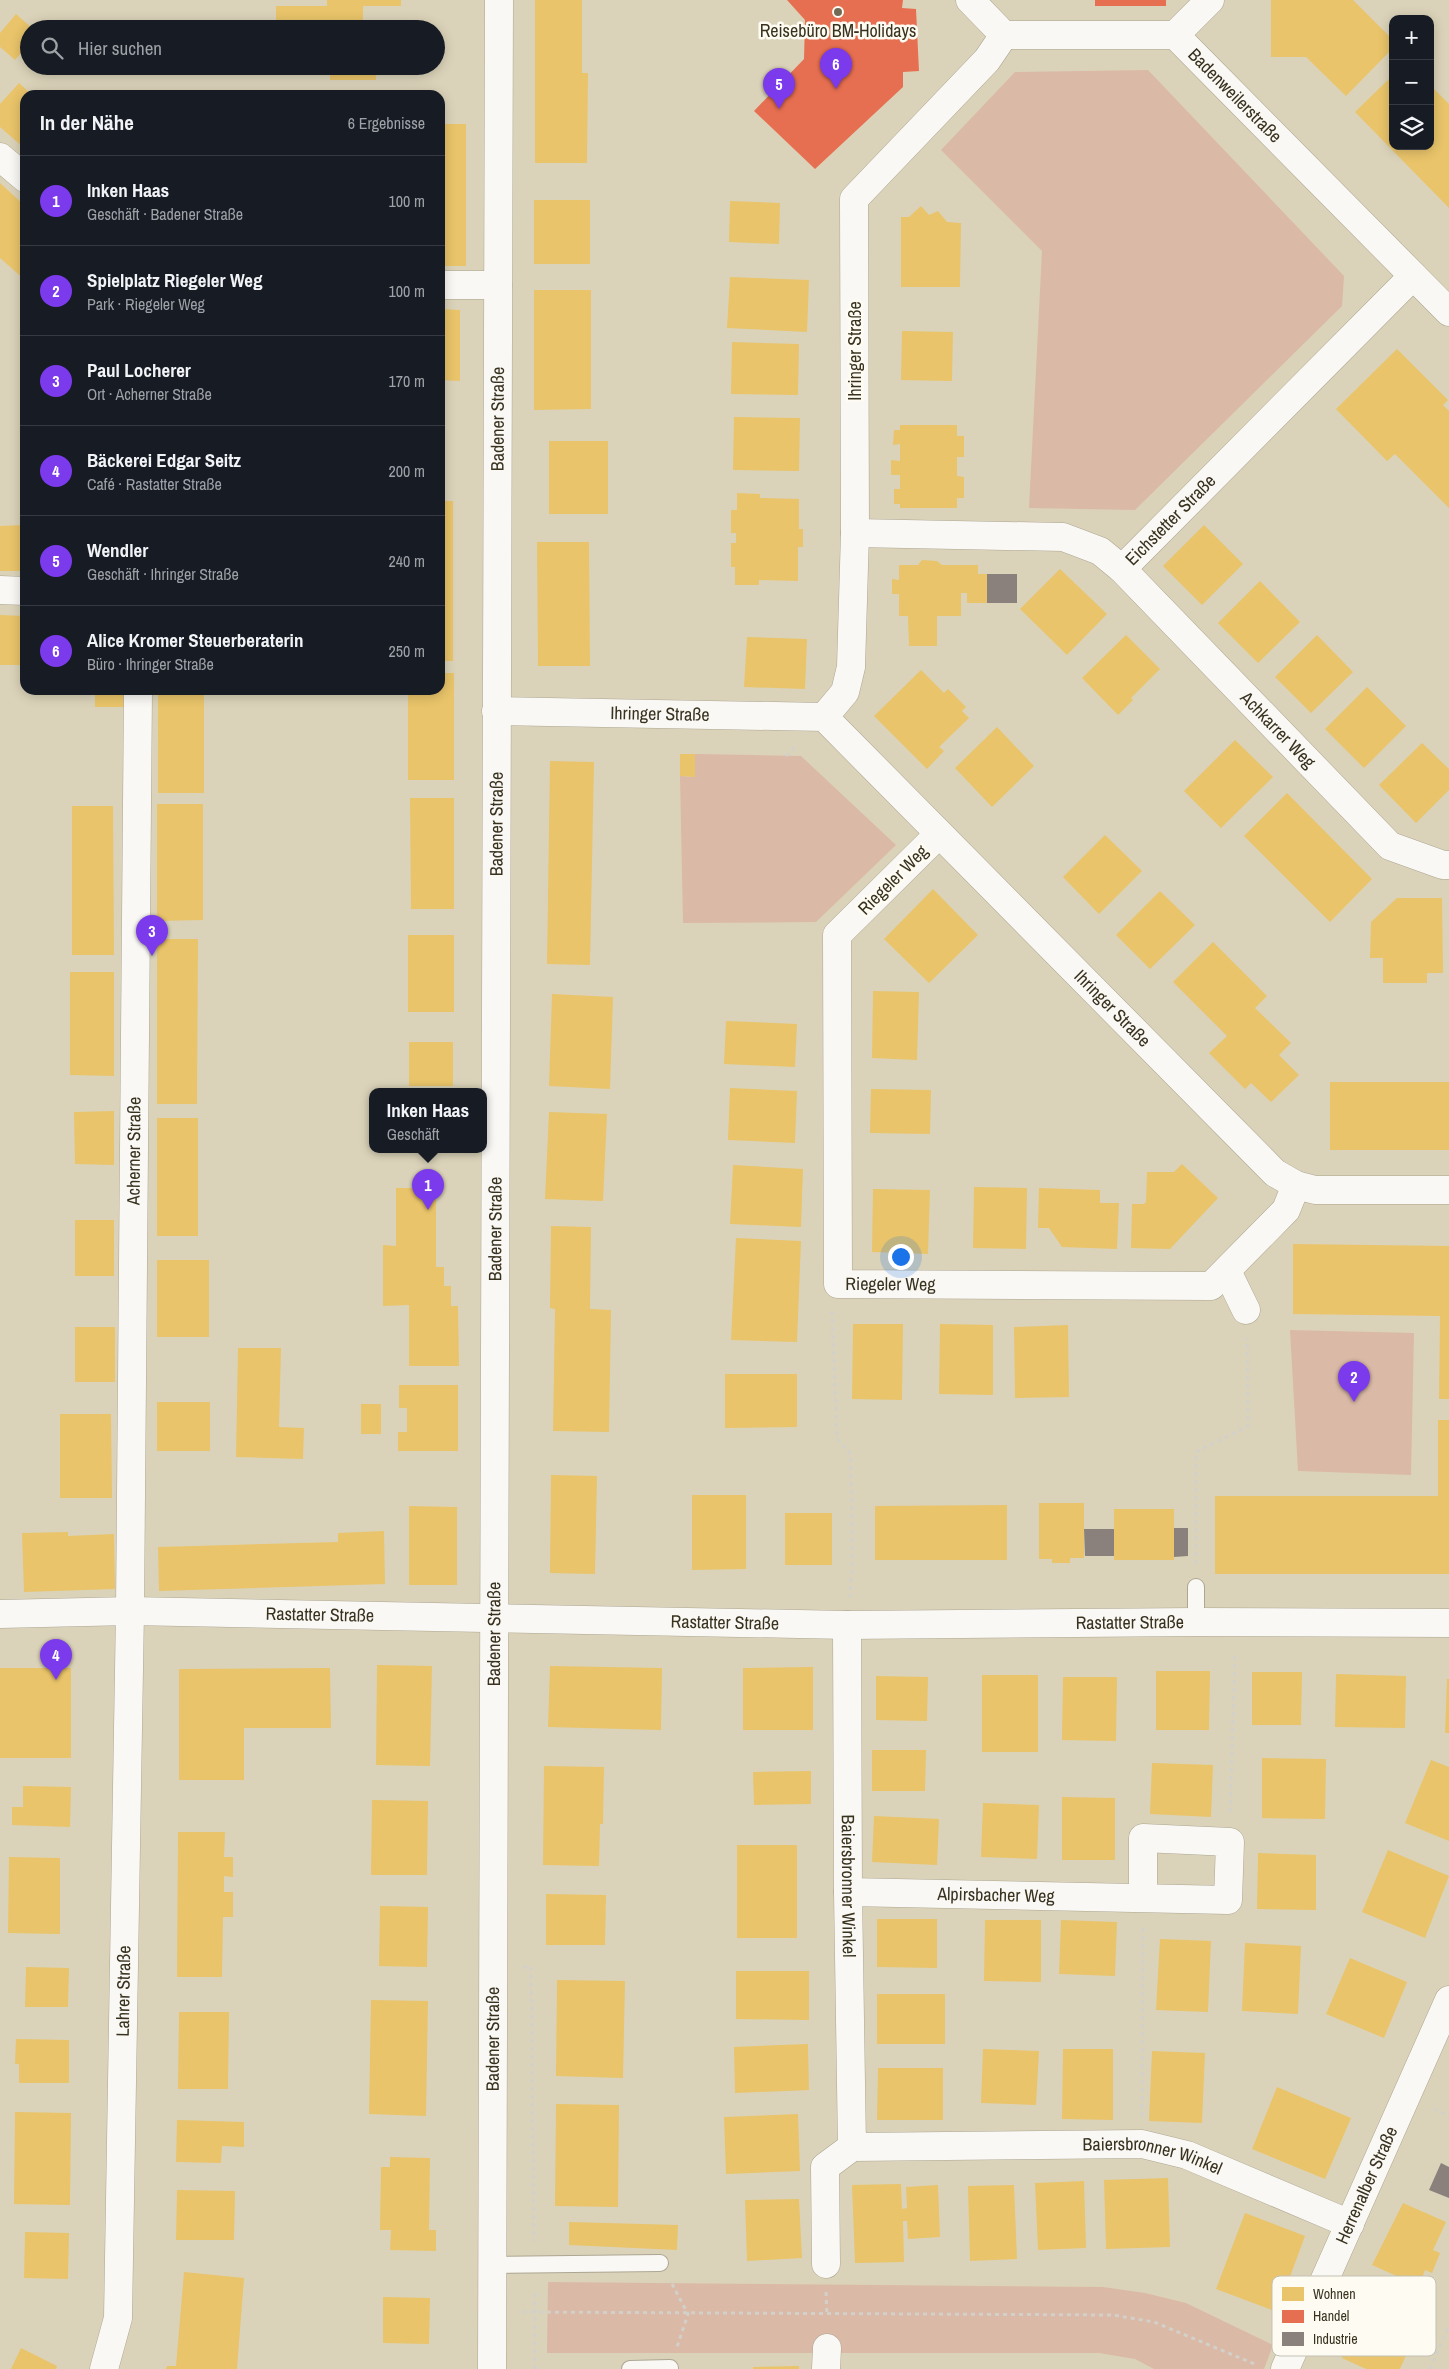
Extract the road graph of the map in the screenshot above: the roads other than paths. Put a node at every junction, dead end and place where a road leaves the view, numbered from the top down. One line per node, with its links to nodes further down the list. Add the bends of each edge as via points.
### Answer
1 (499, 0): 10 (street, Badener Straße)
2 (970, 0): 4 (street)
3 (1210, 0): 5 (street)
4 (1004, 34): 5 (street, Badenweilerstraße); 12 (street, Ihringer Straße, via 987,60 854,199)
5 (1176, 35): 8 (street, Badenweilerstraße)
6 (0, 157): 7 (street)
7 (20, 174)
8 (1413, 276): 11 (street, Badenweilerstraße); 13 (street, Eichstetter Straße)
9 (445, 285): 10 (street)
10 (498, 285): 17 (street, Badener Straße)
11 (1449, 312)
12 (855, 533): 13 (street, Eichstetter Straße, via 1063,537 1100,551); 18 (street, Ihringer Straße, via 851,667 845,692)
13 (1122, 569): 20 (street, Achkarrer Weg, via 1390,846)
14 (0, 590): 15 (street)
15 (20, 590)
16 (138, 695): 26 (street, Acherner Straße)
17 (496, 711): 18 (street, Ihringer Straße); 28 (street, Badener Straße)
18 (824, 717): 19 (street, Ihringer Straße)
19 (939, 834): 21 (street, Ihringer Straße, via 1275,1172); 23 (street, Riegeler Weg, via 838,935 838,1284 1211,1286)
20 (1449, 865)
21 (1296, 1185): 22 (street, Ihringer Straße, via 1315,1190); 23 (street, Riegeler Weg, via 1286,1210)
22 (1449, 1190)
23 (1227, 1271): 24 (street)
24 (1246, 1310)
25 (1196, 1588): 29 (lane)
26 (130, 1611): 27 (street, Rastatter Straße); 28 (street, Rastatter Straße); 44 (street, Lahrer Straße, via 118,2318)
27 (0, 1614)
28 (493, 1617): 31 (street, Rastatter Straße); 39 (street, Badener Straße)
29 (1196, 1622): 30 (street, Rastatter Straße); 31 (street, Rastatter Straße)
30 (1449, 1624)
31 (847, 1625): 32 (street, Baiersbronner Winkel)
32 (848, 1892): 33 (street, Alpirsbacher Weg); 35 (street, Baiersbronner Winkel)
33 (1143, 1898): 33 (street, Alpirsbacher Weg, via 1228,1900 1230,1842 1144,1838)
34 (1449, 2000): 36 (street, Herrenalber Straße)
35 (852, 2147): 36 (street, Baiersbronner Winkel, via 1142,2144 1187,2154); 38 (street, via 825,2167)
36 (1350, 2224): 40 (street, Herrenalber Straße)
37 (660, 2263): 39 (lane)
38 (826, 2264)
39 (492, 2265): 45 (street, Badener Straße)
40 (1322, 2276)
41 (1278, 2356): 42 (street, Herrenalber Straße)
42 (1272, 2367)
43 (670, 2368): 46 (lane)
44 (104, 2369)
45 (492, 2369)
46 (630, 2369)

